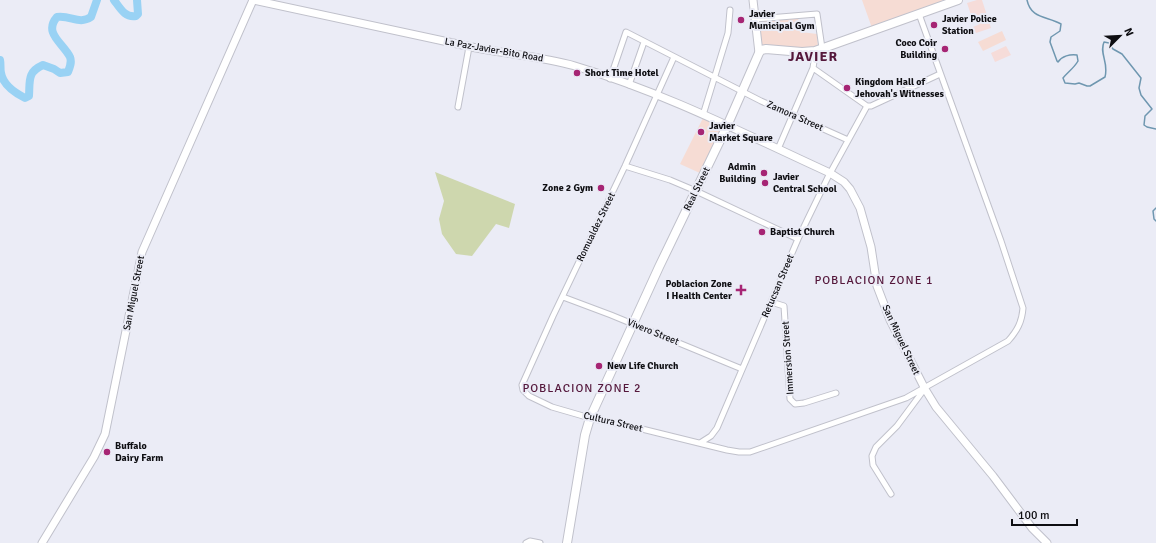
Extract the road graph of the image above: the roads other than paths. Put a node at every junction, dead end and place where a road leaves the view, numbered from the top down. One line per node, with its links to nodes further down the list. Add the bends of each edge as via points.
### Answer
1 (253, 0): 8 (street, La Paz-Javier-Bito Road); 40 (street, San Miguel Street, via 142,252 105,434)
2 (753, 0): 6 (street)
3 (958, 0): 5 (main road)
4 (730, 10): 14 (street, via 728,33)
5 (919, 14): 9 (main road); 13 (street, Cultura Street)
6 (755, 19): 9 (street, via 817,14); 10 (street)
7 (644, 42): 11 (street); 15 (street, via 626,32); 16 (street)
8 (469, 47): 15 (street, La Paz-Javier-Bito Road, via 566,64); 20 (street)
9 (818, 49): 10 (main road, via 802,52 766,49); 12 (street)
10 (759, 53): 17 (main road, Real Street)
11 (674, 57): 14 (street); 18 (street, Romualdez Street)
12 (813, 68): 19 (street); 22 (street)
13 (940, 74): 19 (street); 34 (street, Cultura Street, via 1023,308 1018,330 1008,341)
14 (714, 77): 17 (street, Zamora Street); 21 (street)
15 (610, 79): 16 (street, La Paz-Javier-Bito Road)
16 (629, 85): 18 (street, La Paz-Javier-Bito Road)
17 (743, 92): 22 (street, Zamora Street); 23 (main road, Real Street)
18 (657, 96): 21 (street, La Paz-Javier-Bito Road); 26 (street, Romualdez Street)
19 (868, 106): 24 (street, Retucsan Street)
20 (458, 107)
21 (703, 115): 23 (street, La Paz-Javier-Bito Road)
22 (792, 115): 24 (street, Zamora Street); 25 (street)
23 (727, 126): 25 (street, San Miguel Street); 28 (main road, Real Street)
24 (848, 140): 27 (street, Retucsan Street)
25 (778, 149): 27 (street, San Miguel Street)
26 (625, 166): 28 (street); 30 (street, Romualdez Street)
27 (830, 173): 29 (street, Retucsan Street); 34 (street, San Miguel Street, via 850,189 860,208 871,247 877,286 890,320)
28 (696, 191): 29 (street); 32 (main road, Real Street)
29 (798, 238): 31 (street, Retucsan Street)
30 (563, 297): 32 (street, Vivero Street); 36 (street, Romualdez Street, via 524,379 523,390)
31 (771, 302): 33 (street, Retucsan Street); 35 (street, Immersion Street, via 784,306 790,399 795,404 804,403)
32 (633, 324): 33 (street, Vivero Street); 37 (main road, Real Street)
33 (742, 369): 38 (street, Retucsan Street, via 717,428 711,436)
34 (925, 389): 38 (street, Cultura Street, via 906,398 750,452 738,452); 39 (street, via 876,447 872,456 873,465); 44 (street, San Miguel Street, via 936,407 1032,528)
35 (836, 393)
36 (529, 396): 37 (street, Cultura Street, via 552,407)
37 (590, 418): 38 (street, Cultura Street); 43 (main road, Real Street)
38 (700, 443)
39 (891, 494)
40 (42, 543)
41 (526, 543): 42 (street)
42 (540, 543)
43 (567, 543)
44 (1047, 543)

